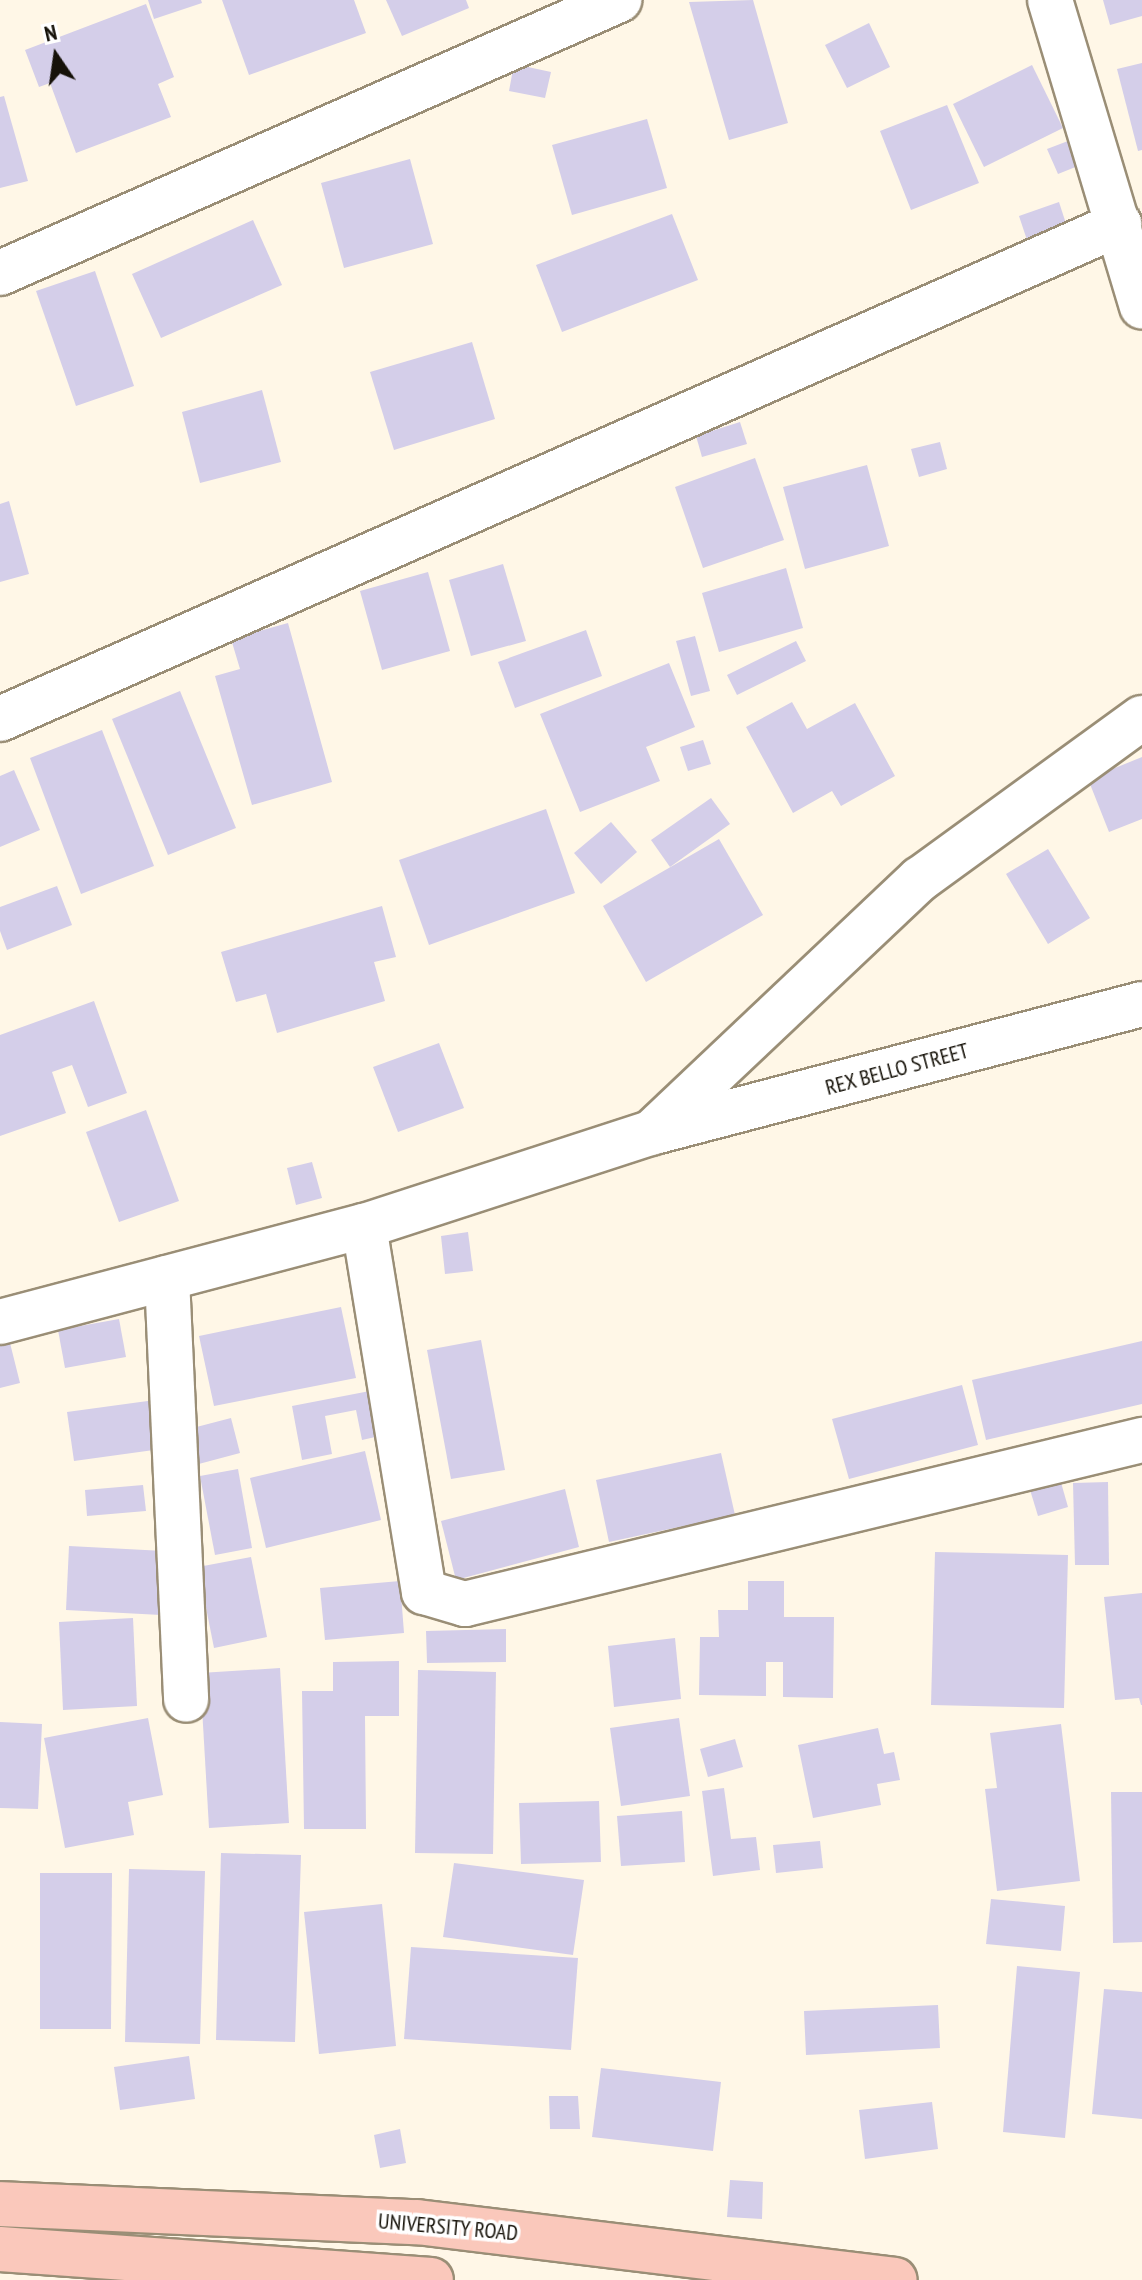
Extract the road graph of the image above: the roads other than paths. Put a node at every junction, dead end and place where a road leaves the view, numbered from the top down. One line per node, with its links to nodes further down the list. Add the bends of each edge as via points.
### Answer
1 (619, 0): 4 (street)
2 (1050, 0): 3 (street)
3 (1119, 224): 5 (street); 7 (street)
4 (0, 273)
5 (1142, 306)
6 (1142, 718): 9 (street, via 920,879)
7 (0, 719)
8 (1142, 1004): 9 (street, REX BELLO STREET)
9 (651, 1133): 10 (street, REX BELLO STREET)
10 (364, 1226): 11 (street, REX BELLO STREET); 13 (street, via 424,1592 465,1604)
11 (167, 1278): 12 (street, REX BELLO STREET); 14 (street)
12 (0, 1322)
13 (1142, 1440)
14 (186, 1700)
15 (0, 2204): 19 (main road, UNIVERSITY ROAD, via 417,2222)
16 (0, 2249): 17 (main road)
17 (384, 2278): 18 (main road)
18 (431, 2280)
19 (894, 2280)

